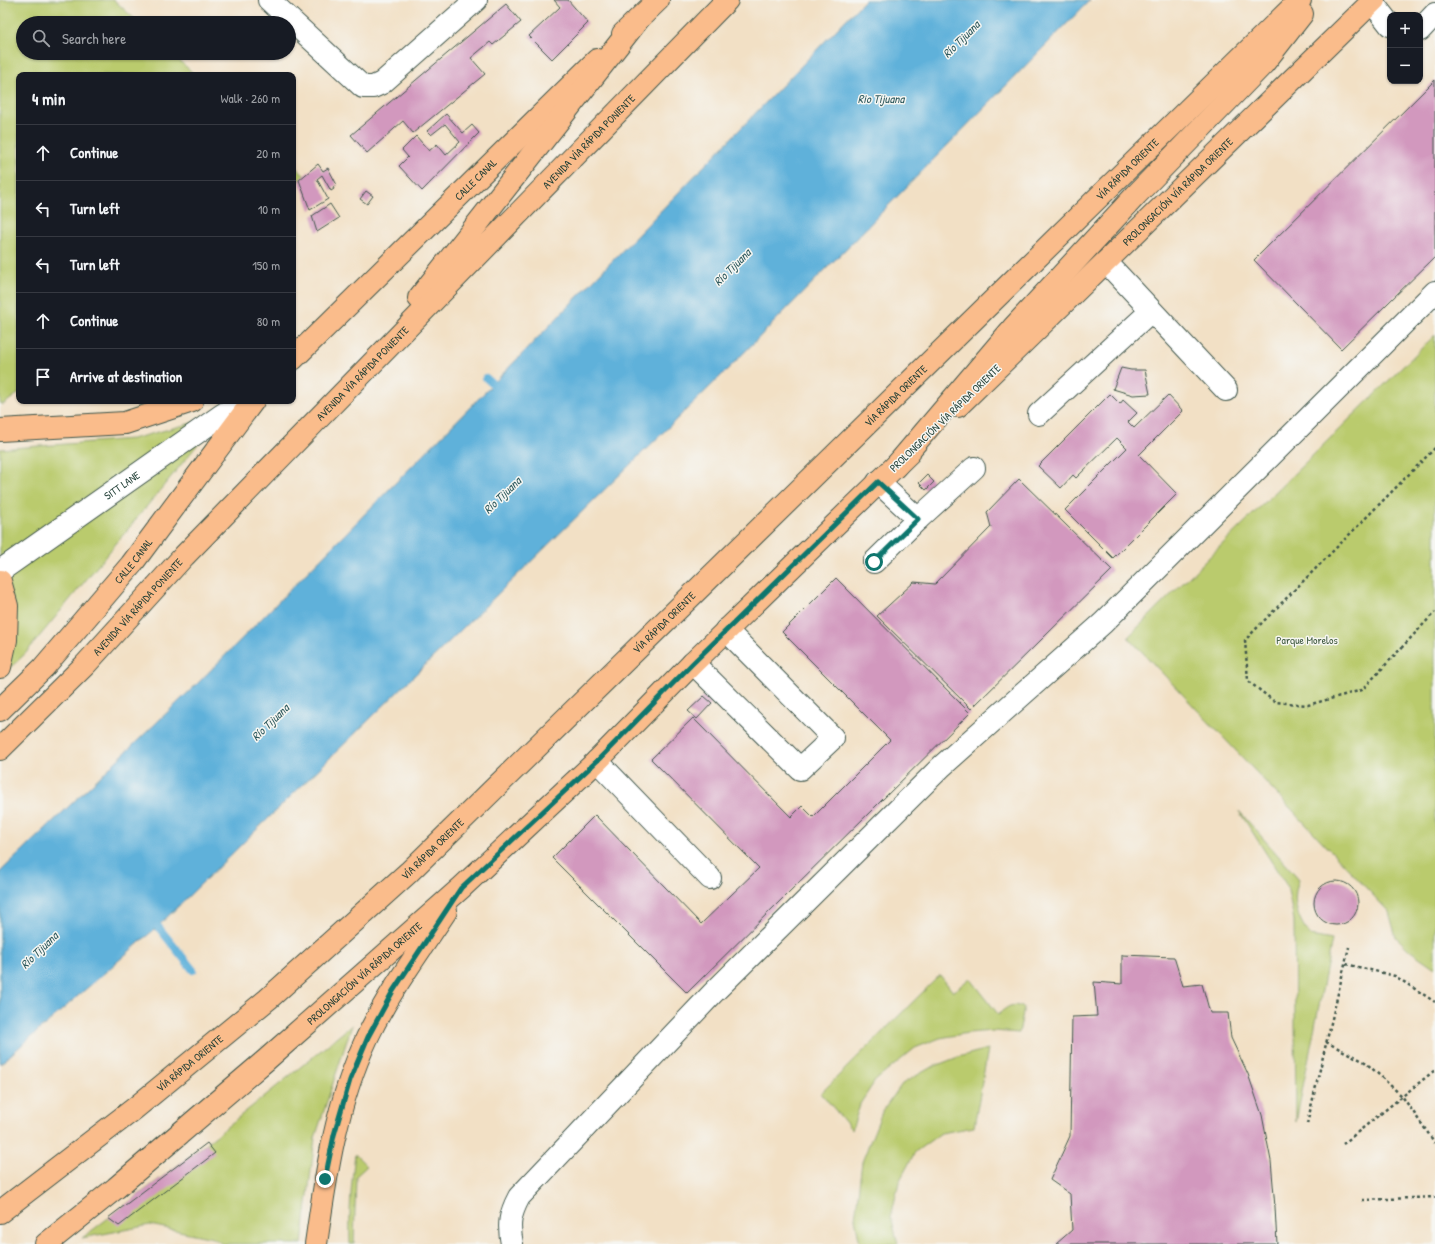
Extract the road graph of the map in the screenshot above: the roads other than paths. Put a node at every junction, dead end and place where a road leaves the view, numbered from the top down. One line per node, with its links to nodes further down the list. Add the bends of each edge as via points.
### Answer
1 (269, 0): 9 (street)
2 (476, 0): 12 (street, via 382,83 373,87 363,87)
3 (658, 0): 10 (main road, CALLE CANAL)
4 (727, 0): 20 (main road, AVENIDA VÍA RÁPIDA PONIENTE)
5 (1300, 0): 43 (main road, VÍA RÁPIDA ORIENTE, via 409,872 268,998 134,1109)
6 (1313, 0): 27 (main road, via 1263,64 1013,328)
7 (1373, 1): 11 (street); 14 (main road, PROLONGACIÓN VÍA RÁPIDA ORIENTE)
8 (1435, 14): 13 (street)
9 (286, 16)
10 (637, 21): 17 (main road, CALLE CANAL); 20 (main road)
11 (1387, 21)
12 (296, 25)
13 (1423, 27)
14 (1106, 262): 16 (street); 27 (main road, PROLONGACIÓN VÍA RÁPIDA ORIENTE)
15 (1435, 292): 47 (street, via 1103,623 942,766 713,993 519,1196 511,1212 509,1230)
16 (1151, 311): 21 (street); 25 (street)
17 (316, 336): 18 (main road); 19 (main road, CALLE CANAL)
18 (296, 347)
19 (296, 355)
20 (347, 389): 38 (main road, AVENIDA VÍA RÁPIDA PONIENTE, via 184,556 85,665)
21 (1226, 390)
22 (183, 404): 26 (main road, via 125,423)
23 (239, 404): 32 (street, SITT LANE)
24 (251, 404): 37 (main road, CALLE CANAL, via 132,565 43,668)
25 (1039, 414)
26 (0, 430)
27 (895, 466): 29 (main road, PROLONGACIÓN VÍA RÁPIDA ORIENTE)
28 (974, 468): 30 (street)
29 (878, 482): 30 (street); 34 (main road, PROLONGACIÓN VÍA RÁPIDA ORIENTE)
30 (918, 519): 31 (street)
31 (874, 562)
32 (0, 571)
33 (0, 581): 36 (main road, via 7,606 6,640)
34 (726, 630): 35 (main road, PROLONGACIÓN VÍA RÁPIDA ORIENTE); 35 (street, via 832,738 800,769)
35 (693, 663): 39 (main road, PROLONGACIÓN VÍA RÁPIDA ORIENTE)
36 (0, 667)
37 (0, 710)
38 (0, 749)
39 (597, 761): 40 (street); 41 (main road, PROLONGACIÓN VÍA RÁPIDA ORIENTE)
40 (710, 878)
41 (461, 888): 42 (main road, via 393,991 368,1037 350,1080 334,1135); 44 (main road, PROLONGACIÓN VÍA RÁPIDA ORIENTE, via 266,1060)
42 (325, 1179): 45 (main road); 46 (main road)
43 (0, 1212)
44 (46, 1244)
45 (316, 1244)
46 (332, 1244)
47 (512, 1244)

